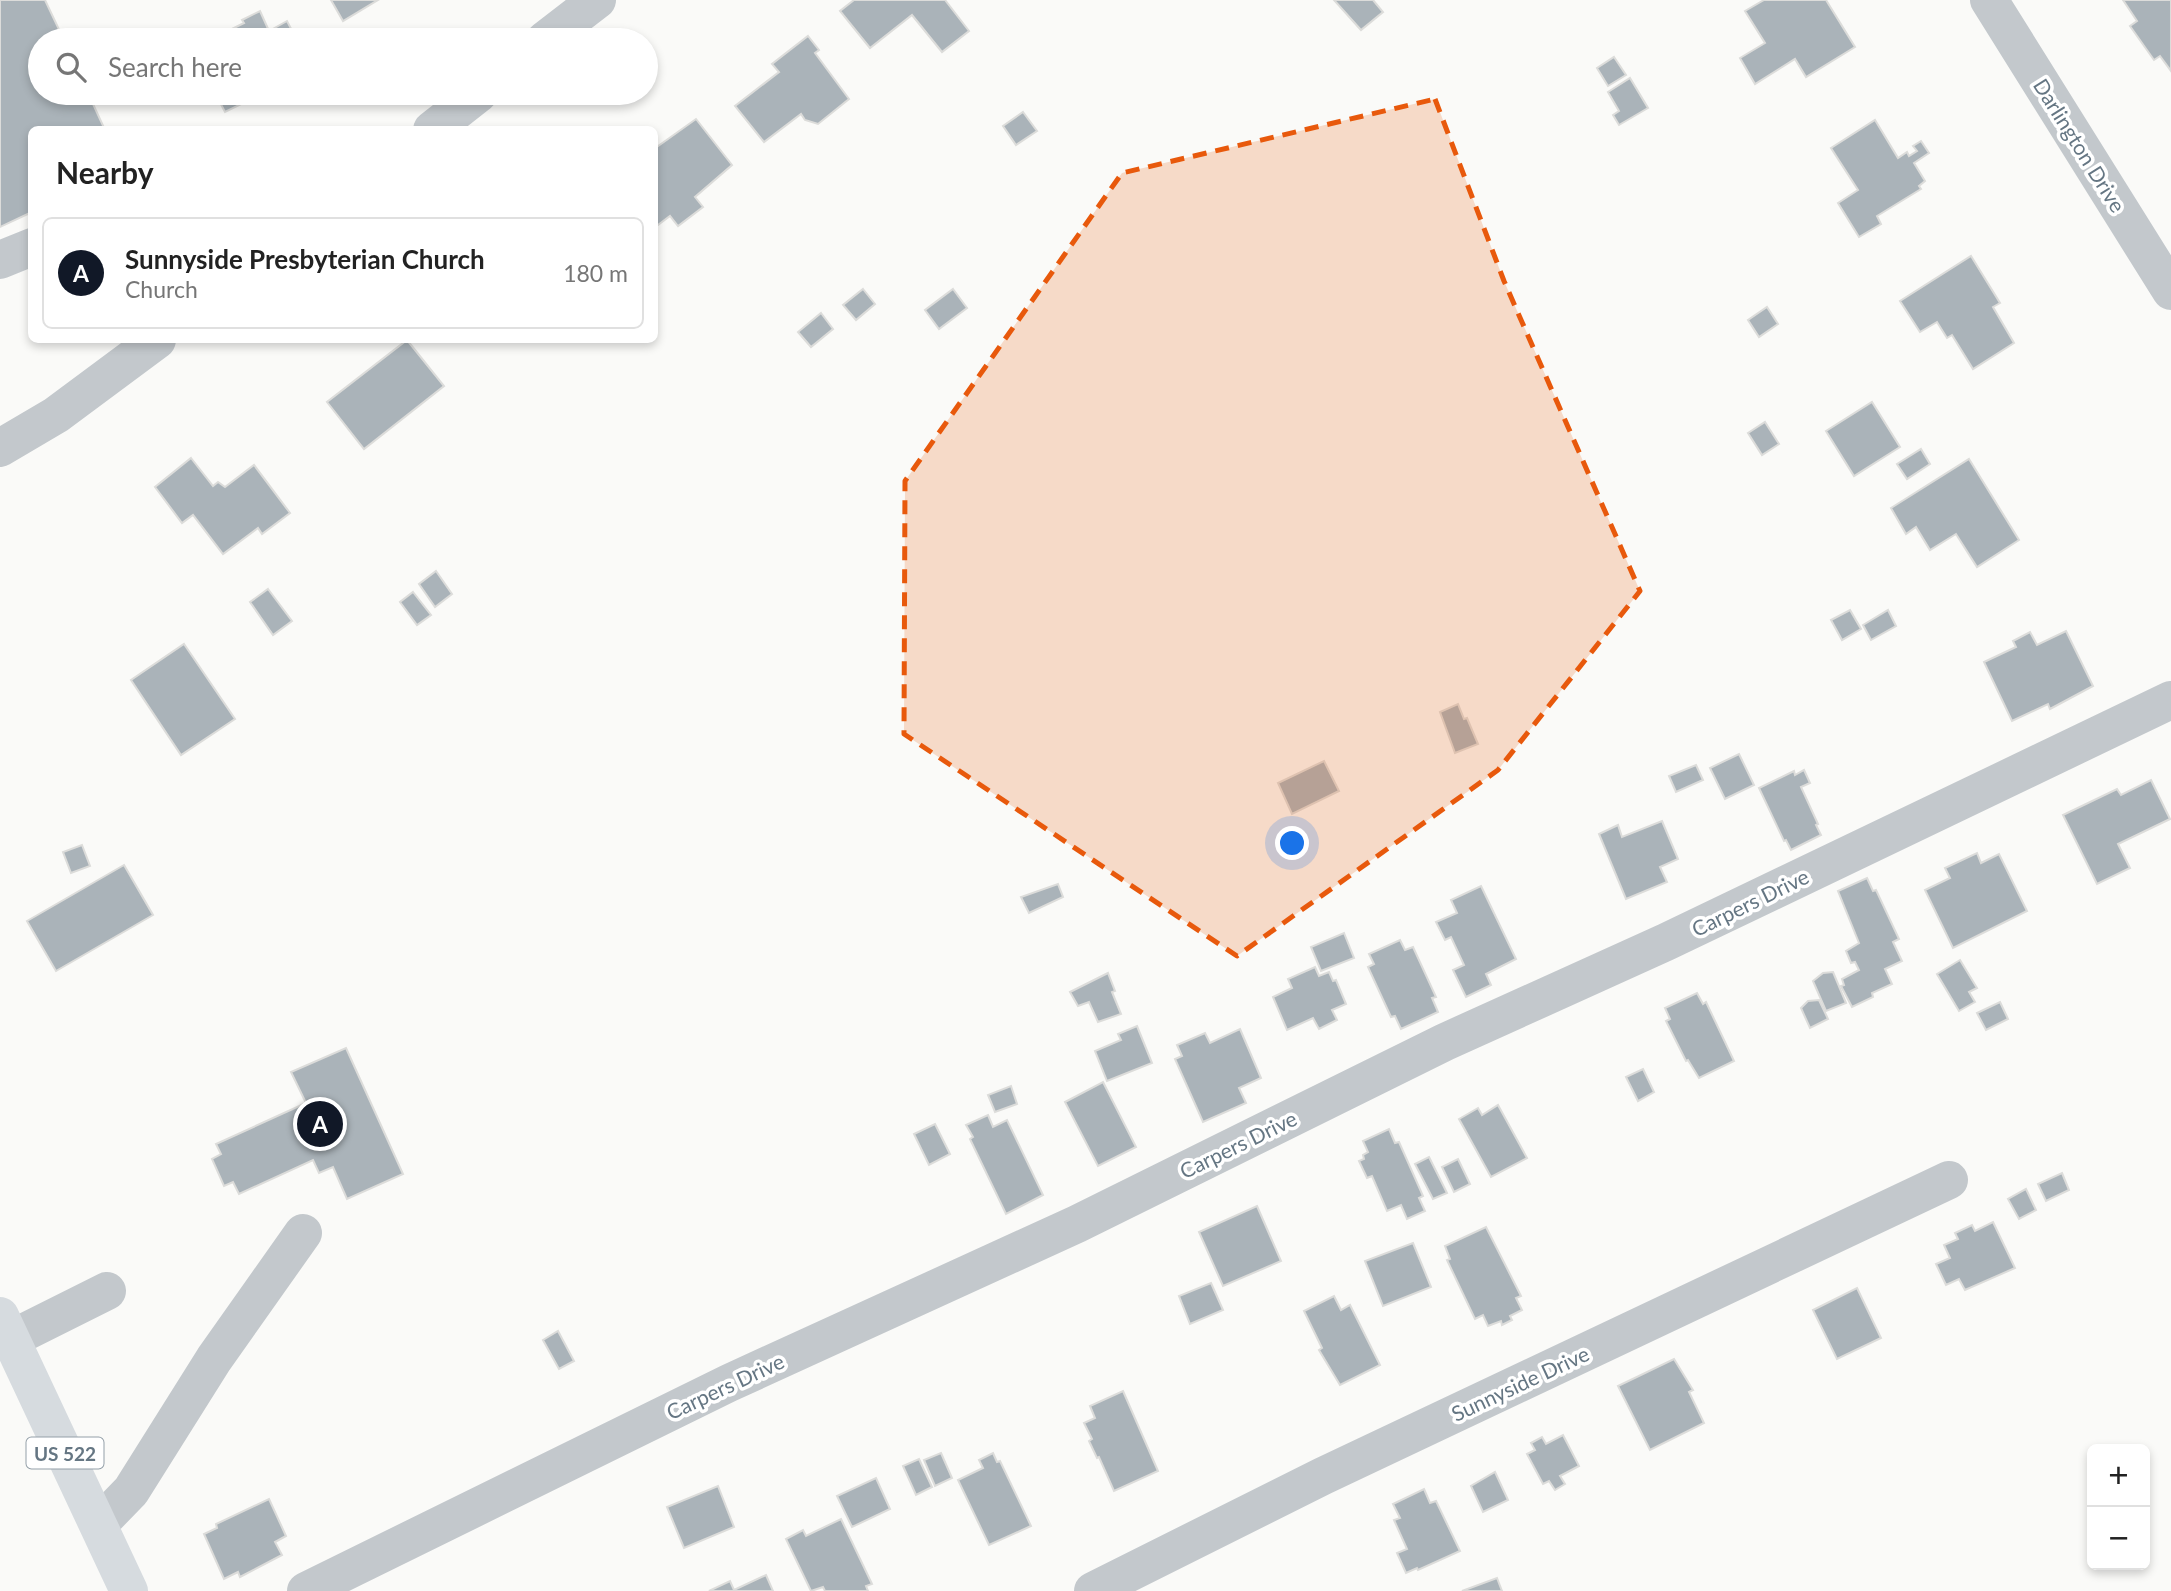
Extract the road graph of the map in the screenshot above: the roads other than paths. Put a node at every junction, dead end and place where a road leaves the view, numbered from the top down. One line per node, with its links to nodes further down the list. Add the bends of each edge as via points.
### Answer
1 (1989, 0): 6 (street, Darlington Drive)
2 (464, 105): 3 (street)
3 (437, 126)
4 (28, 249): 5 (street)
5 (0, 260)
6 (2171, 291)
7 (153, 343): 8 (street, via 56,415)
8 (0, 449)
9 (2171, 700): 16 (street, Carpers Drive, via 1666,942 1445,1042 1077,1224 729,1383)
10 (1949, 1180): 17 (street, Sunnyside Drive, via 1323,1476)
11 (303, 1233): 14 (street, via 214,1359 131,1491)
12 (107, 1291): 13 (street)
13 (4, 1333): 14 (main road, US 522)
14 (99, 1524): 15 (main road, US 522)
15 (129, 1591)
16 (306, 1591)
17 (1093, 1591)

